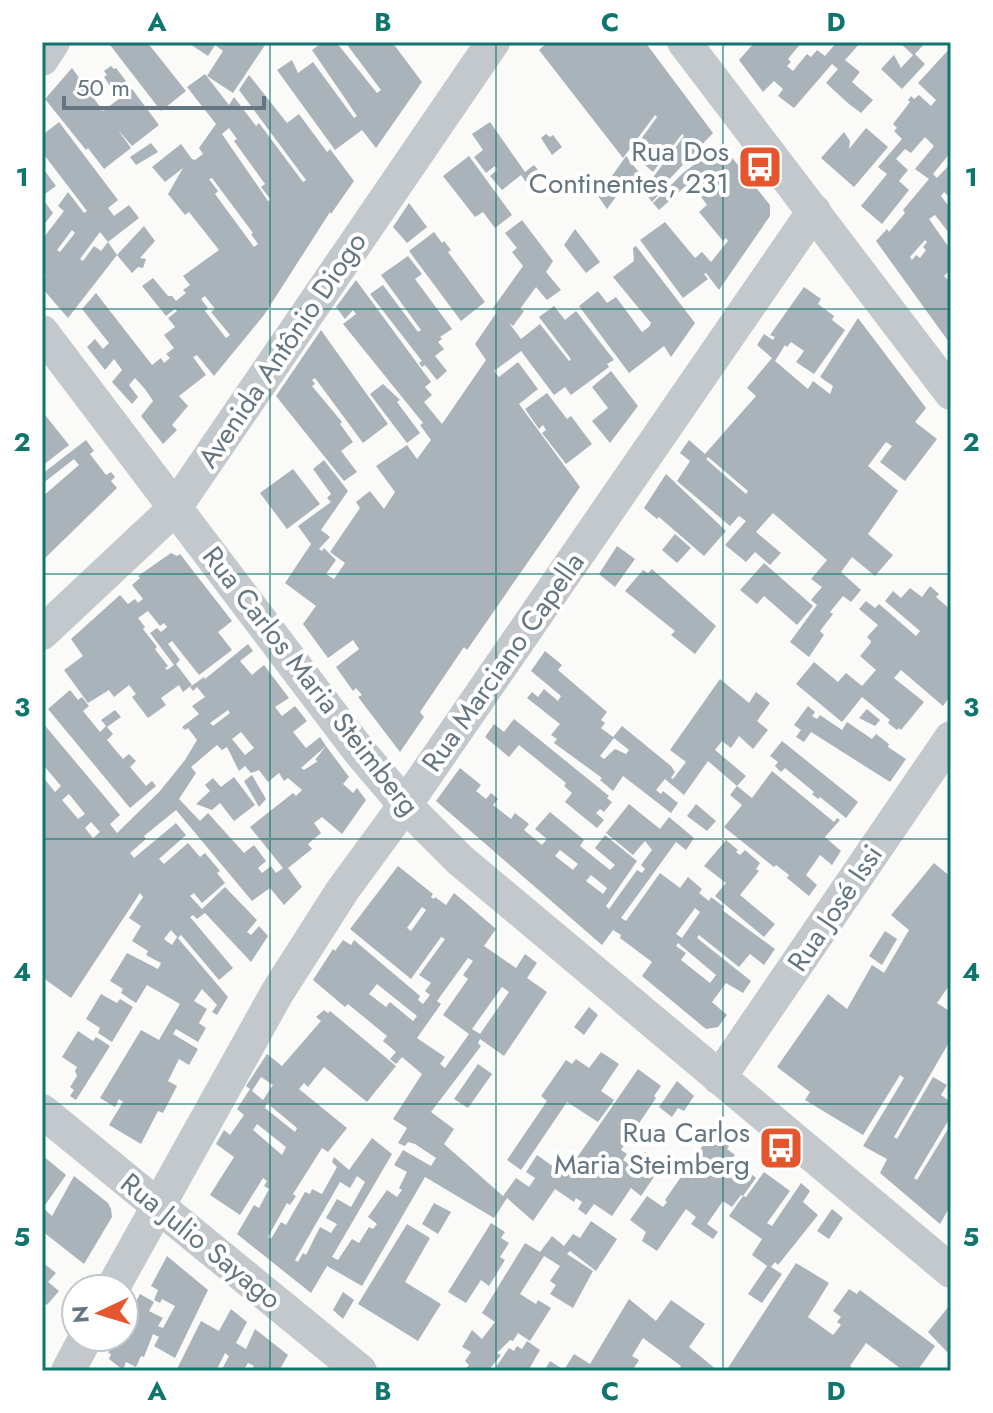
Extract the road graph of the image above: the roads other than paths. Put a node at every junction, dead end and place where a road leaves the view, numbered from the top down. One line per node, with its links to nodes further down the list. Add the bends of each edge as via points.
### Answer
1 (53, 42): 4 (street)
2 (493, 42): 8 (street, Avenida Antônio Diogo)
3 (684, 42): 5 (street)
4 (42, 59)
5 (814, 211): 7 (street); 11 (street, Rua Marciano Capella)
6 (42, 332): 8 (street, Rua Carlos Maria Steimberg)
7 (951, 393)
8 (174, 509): 9 (street, Avenida Antônio Diogo); 11 (street, Rua Carlos Maria Steimberg)
9 (42, 633)
10 (951, 738): 12 (street, Rua José Issi)
11 (405, 805): 12 (street, Rua Carlos Maria Steimberg, via 460,860); 14 (street, Rua Marciano Capella, via 277,993)
12 (719, 1078): 15 (street, Rua Carlos Maria Steimberg)
13 (42, 1111): 14 (street, Rua Julio Sayago)
14 (157, 1204): 16 (street, Rua Marciano Capella); 19 (street, Rua Julio Sayago)
15 (951, 1271)
16 (120, 1273)
17 (78, 1353): 18 (street)
18 (68, 1371)
19 (360, 1371)

